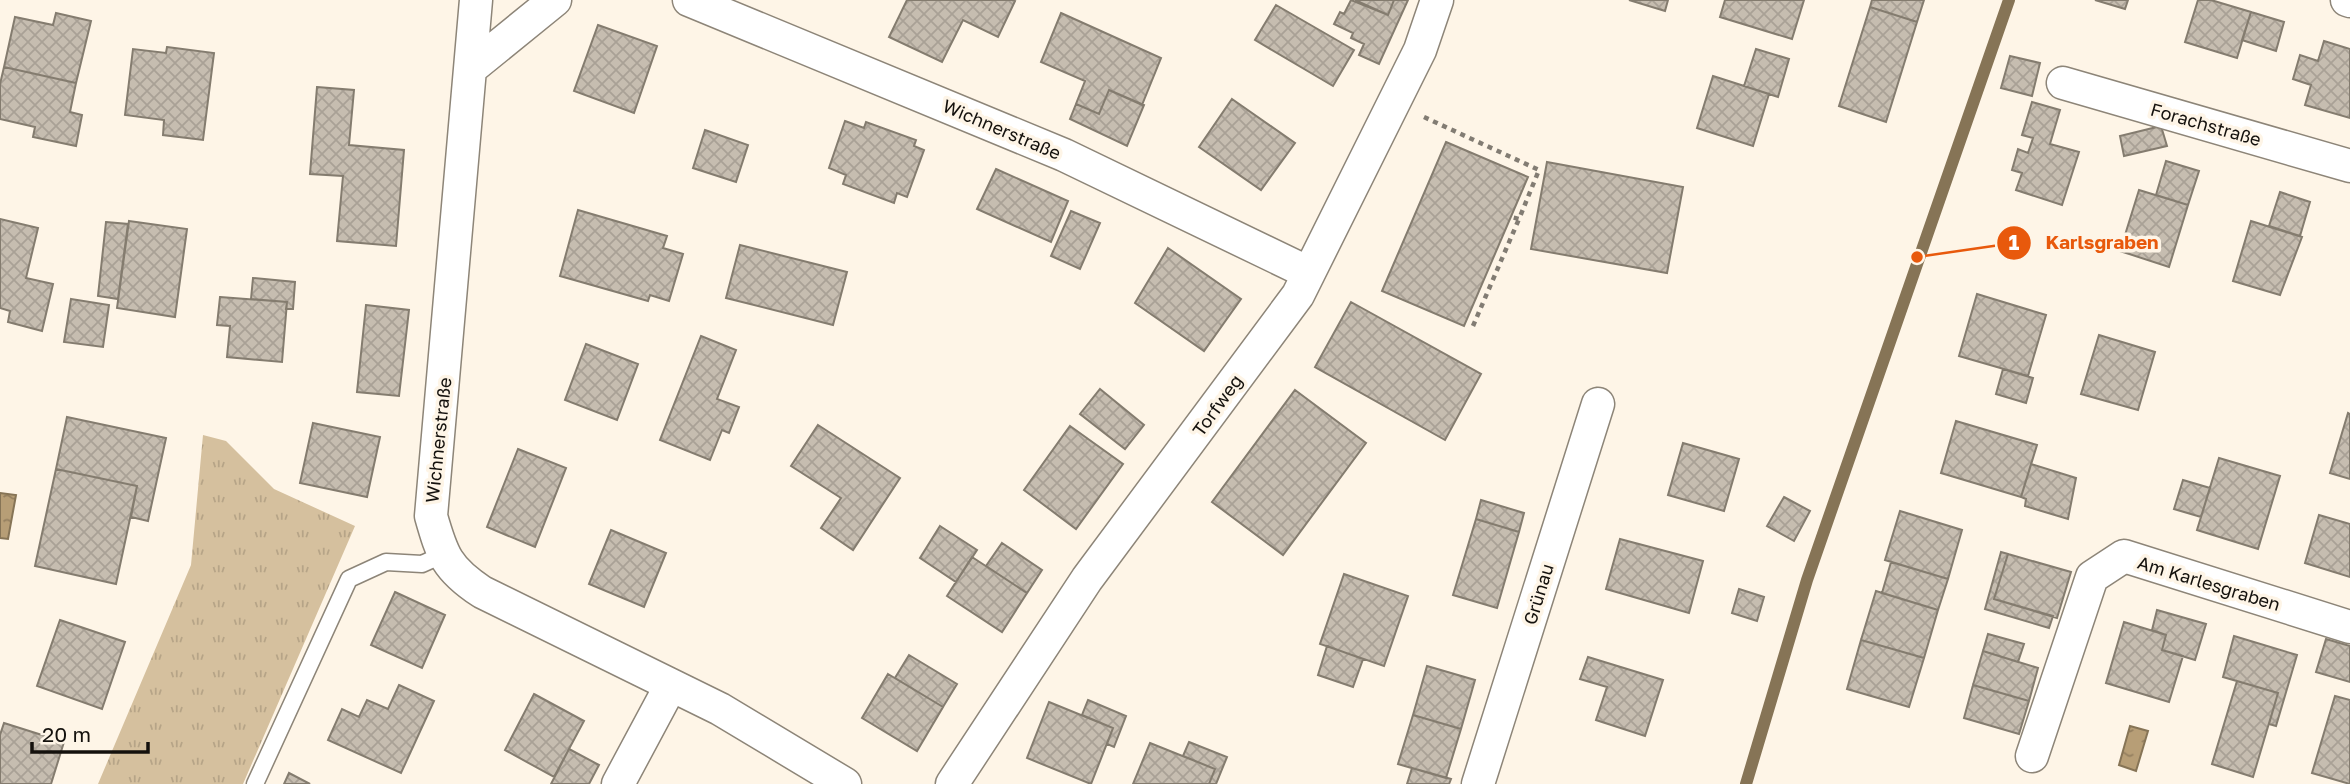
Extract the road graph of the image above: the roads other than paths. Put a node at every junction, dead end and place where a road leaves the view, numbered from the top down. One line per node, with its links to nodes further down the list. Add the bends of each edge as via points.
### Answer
1 (476, 0): 5 (street, Wichnerstraße)
2 (555, 0): 5 (street)
3 (689, 0): 8 (street, Wichnerstraße, via 1064,155)
4 (1437, 0): 8 (street, Torfweg, via 1420,50)
5 (470, 69): 10 (street, Wichnerstraße, via 431,516)
6 (2063, 83): 7 (street, Forachstraße)
7 (2350, 166)
8 (1309, 273): 17 (street, Torfweg, via 1298,295 1087,579)
9 (1598, 404): 18 (street, Grünau)
10 (442, 555): 12 (street, Wichnerstraße, via 458,576 482,592); 14 (lane, via 422,564 386,562 349,579)
11 (2350, 627): 13 (street, Am Karlesgraben, via 2124,556 2092,578)
12 (671, 685): 15 (street); 16 (street, Wichnerstraße)
13 (2032, 756)
14 (255, 784)
15 (618, 784)
16 (845, 784)
17 (952, 784)
18 (1478, 784)

